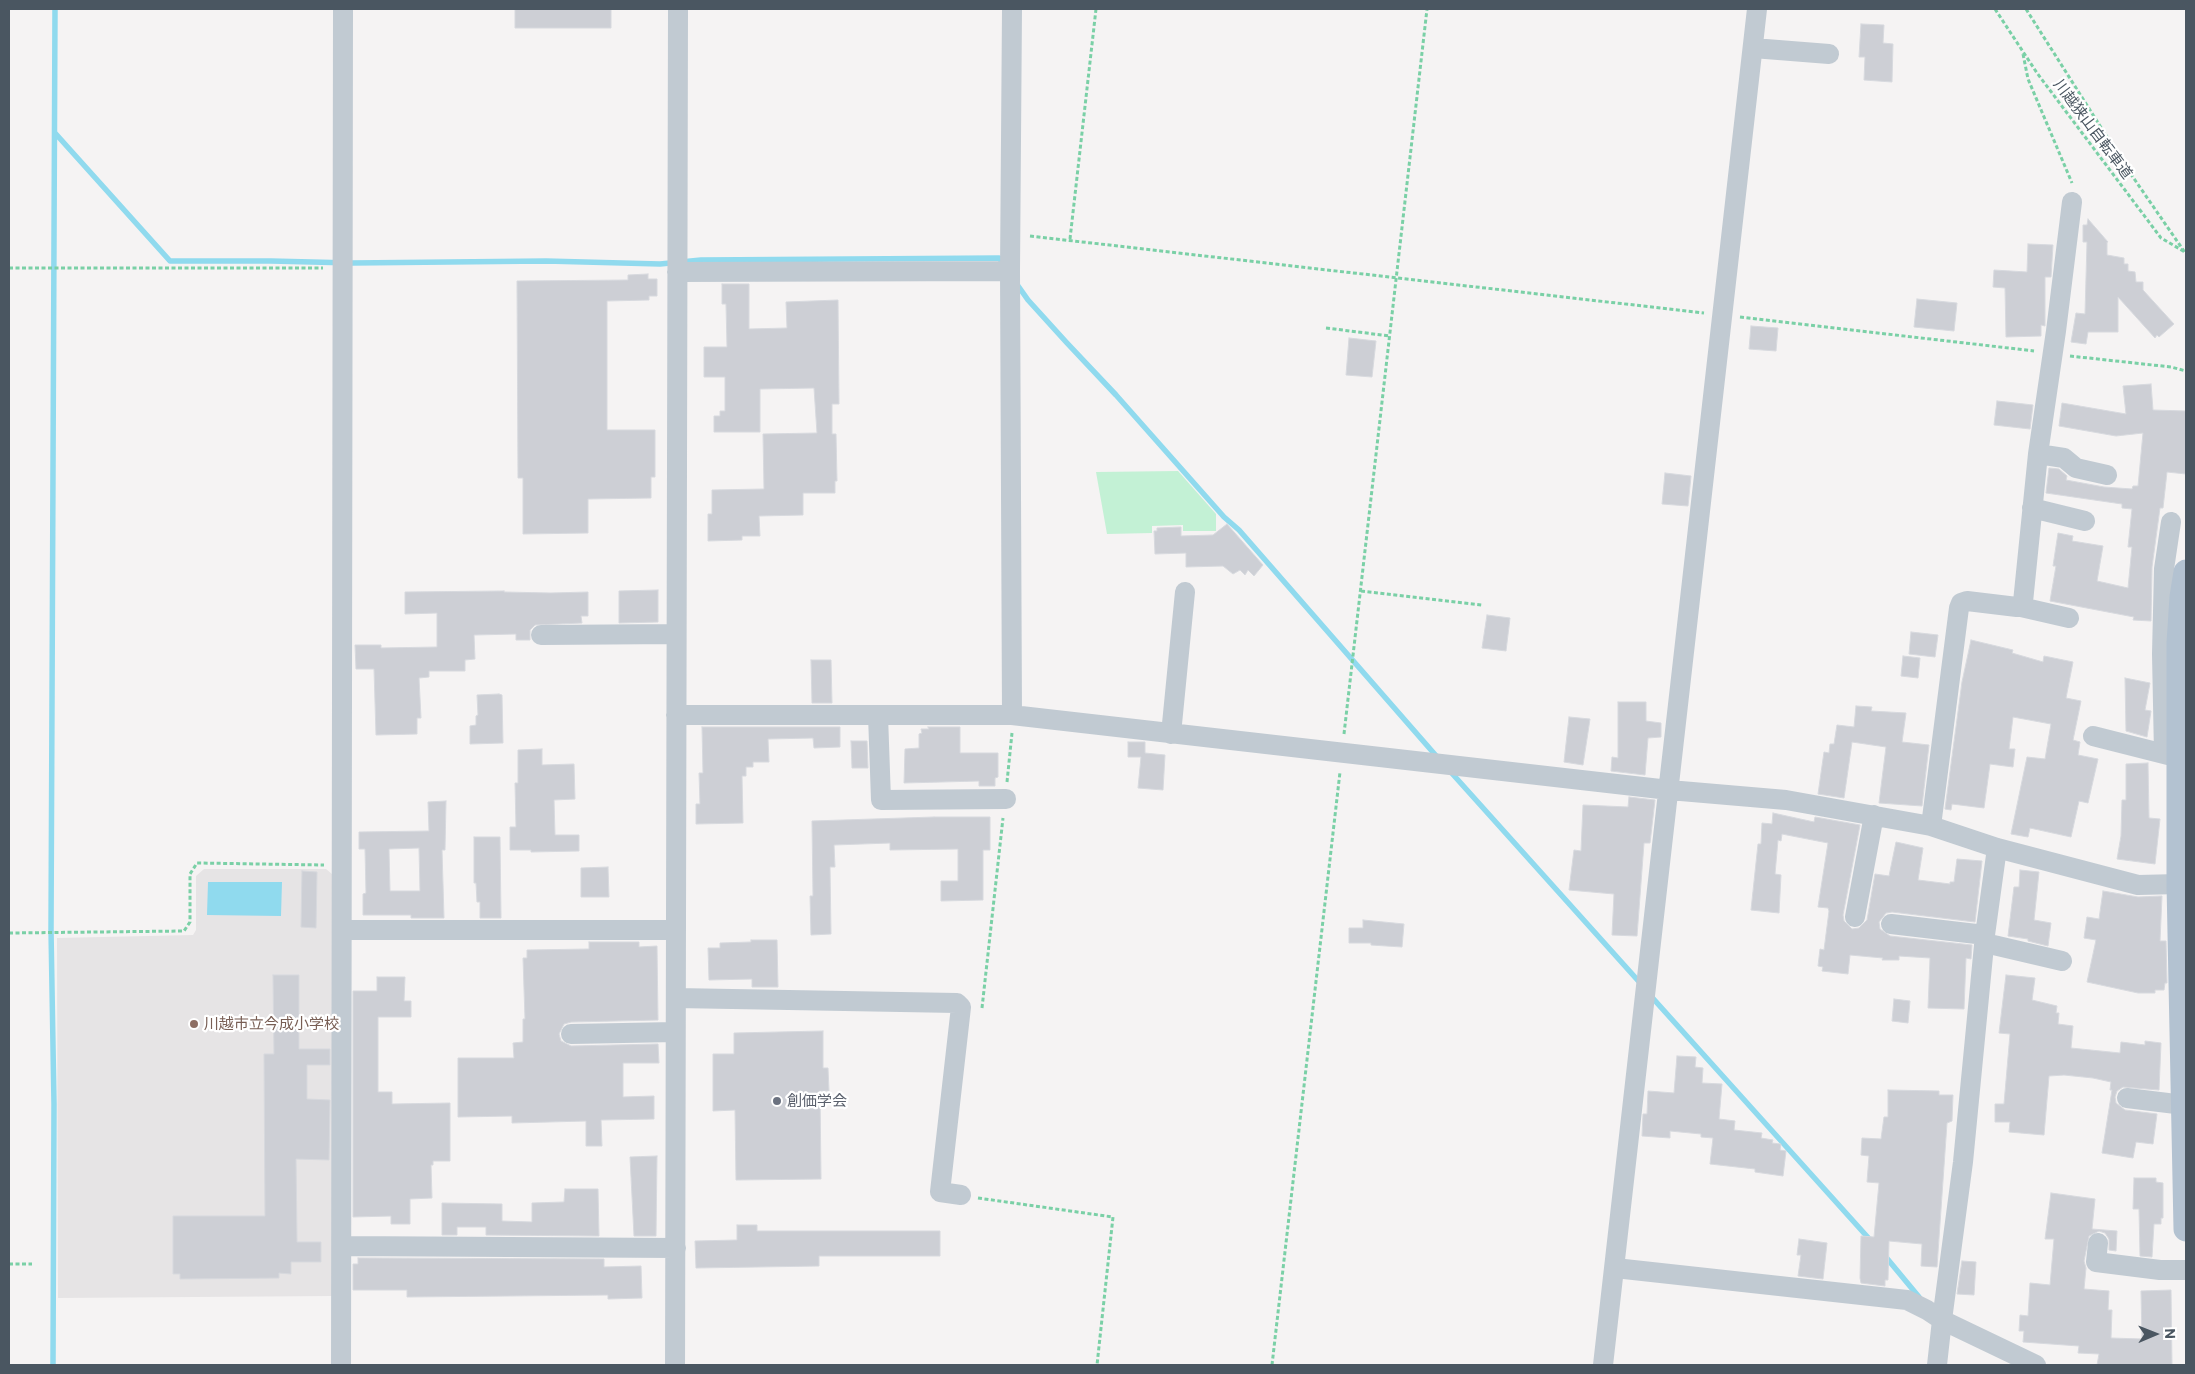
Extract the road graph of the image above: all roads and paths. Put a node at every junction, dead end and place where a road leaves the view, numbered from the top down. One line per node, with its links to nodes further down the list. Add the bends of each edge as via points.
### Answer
1 (343, 9): 18 (street)
2 (678, 9): 16 (street)
3 (1012, 9): 13 (street)
4 (1096, 9): 14 (path)
5 (1427, 9): 20 (path)
6 (1757, 9): 9 (street)
7 (1995, 9): 10 (path, 川越狭山自転車道)
8 (2026, 9): 15 (path)
9 (1752, 48): 11 (street); 21 (street)
10 (2022, 51): 12 (path, via 2028,79 2072,182); 15 (path, 川越狭山自転車道, via 2161,238)
11 (1829, 54)
12 (2072, 202): 24 (street)
13 (1012, 234): 14 (path); 19 (street)
14 (1070, 239): 20 (path)
15 (2185, 253)
16 (677, 263): 19 (street); 37 (street)
17 (9, 268): 18 (path)
18 (344, 268): 52 (street)
19 (1010, 271): 41 (street)
20 (1397, 278): 21 (path); 23 (path)
21 (1723, 315): 24 (path); 46 (street)
22 (1326, 328): 23 (path)
23 (1390, 336): 32 (path)
24 (2052, 353): 25 (path); 26 (street)
25 (2186, 371)
26 (2038, 454): 27 (street, via 2064,458 2076,468); 28 (street)
27 (2107, 476)
28 (2032, 508): 29 (street); 35 (street)
29 (2085, 521)
30 (2171, 522): 45 (street, via 2164,569 2162,654)
31 (2186, 572): 45 (main road, via 2179,643)
32 (1361, 591): 34 (path); 44 (path)
33 (1185, 592): 42 (street)
34 (1482, 606)
35 (2020, 607): 36 (street); 49 (street, via 1961,603)
36 (2069, 618)
37 (676, 634): 38 (street); 40 (street)
38 (541, 635)
39 (878, 714): 40 (street); 41 (street); 47 (street, via 881,800)
40 (676, 715): 57 (street)
41 (1012, 715): 42 (street); 47 (path)
42 (1171, 734): 44 (street)
43 (2093, 736): 45 (street)
44 (1342, 754): 46 (street); 81 (path)
45 (2179, 764): 51 (main road)
46 (1670, 790): 48 (street, via 1786,800); 75 (street)
47 (1006, 799): 62 (path)
48 (1874, 816): 49 (street); 54 (street)
49 (1930, 826): 50 (street)
50 (1997, 848): 53 (street, via 2138,885); 59 (street)
51 (2183, 848): 53 (main road)
52 (342, 865): 56 (street); 58 (path, via 197,863 190,874 190,922 184,931)
53 (2179, 884): 65 (main road)
54 (1855, 917)
55 (1892, 924): 59 (street)
56 (342, 930): 57 (street); 71 (street)
57 (675, 930): 61 (street)
58 (9, 933)
59 (1985, 939): 60 (street); 77 (street, via 1963,1162)
60 (2062, 961)
61 (676, 998): 63 (street); 68 (street, via 957,1003 961,1007 940,1192)
62 (981, 1013)
63 (675, 1032): 64 (street); 72 (street)
64 (571, 1034)
65 (2184, 1052): 67 (main road)
66 (2127, 1098): 67 (street)
67 (2184, 1106): 69 (main road)
68 (961, 1195): 80 (path, via 1113,1217)
69 (2186, 1230)
70 (2098, 1243): 76 (street, via 2096,1262)
71 (342, 1246): 72 (street); 78 (street)
72 (676, 1248): 79 (street)
73 (9, 1264): 74 (path)
74 (32, 1264)
75 (1615, 1268): 77 (street, via 1907,1300); 82 (street)
76 (2186, 1270)
77 (1942, 1320): 83 (street); 84 (street)
78 (341, 1365)
79 (676, 1365)
80 (1097, 1365)
81 (1272, 1365)
82 (1603, 1365)
83 (1937, 1365)
84 (2036, 1365)

